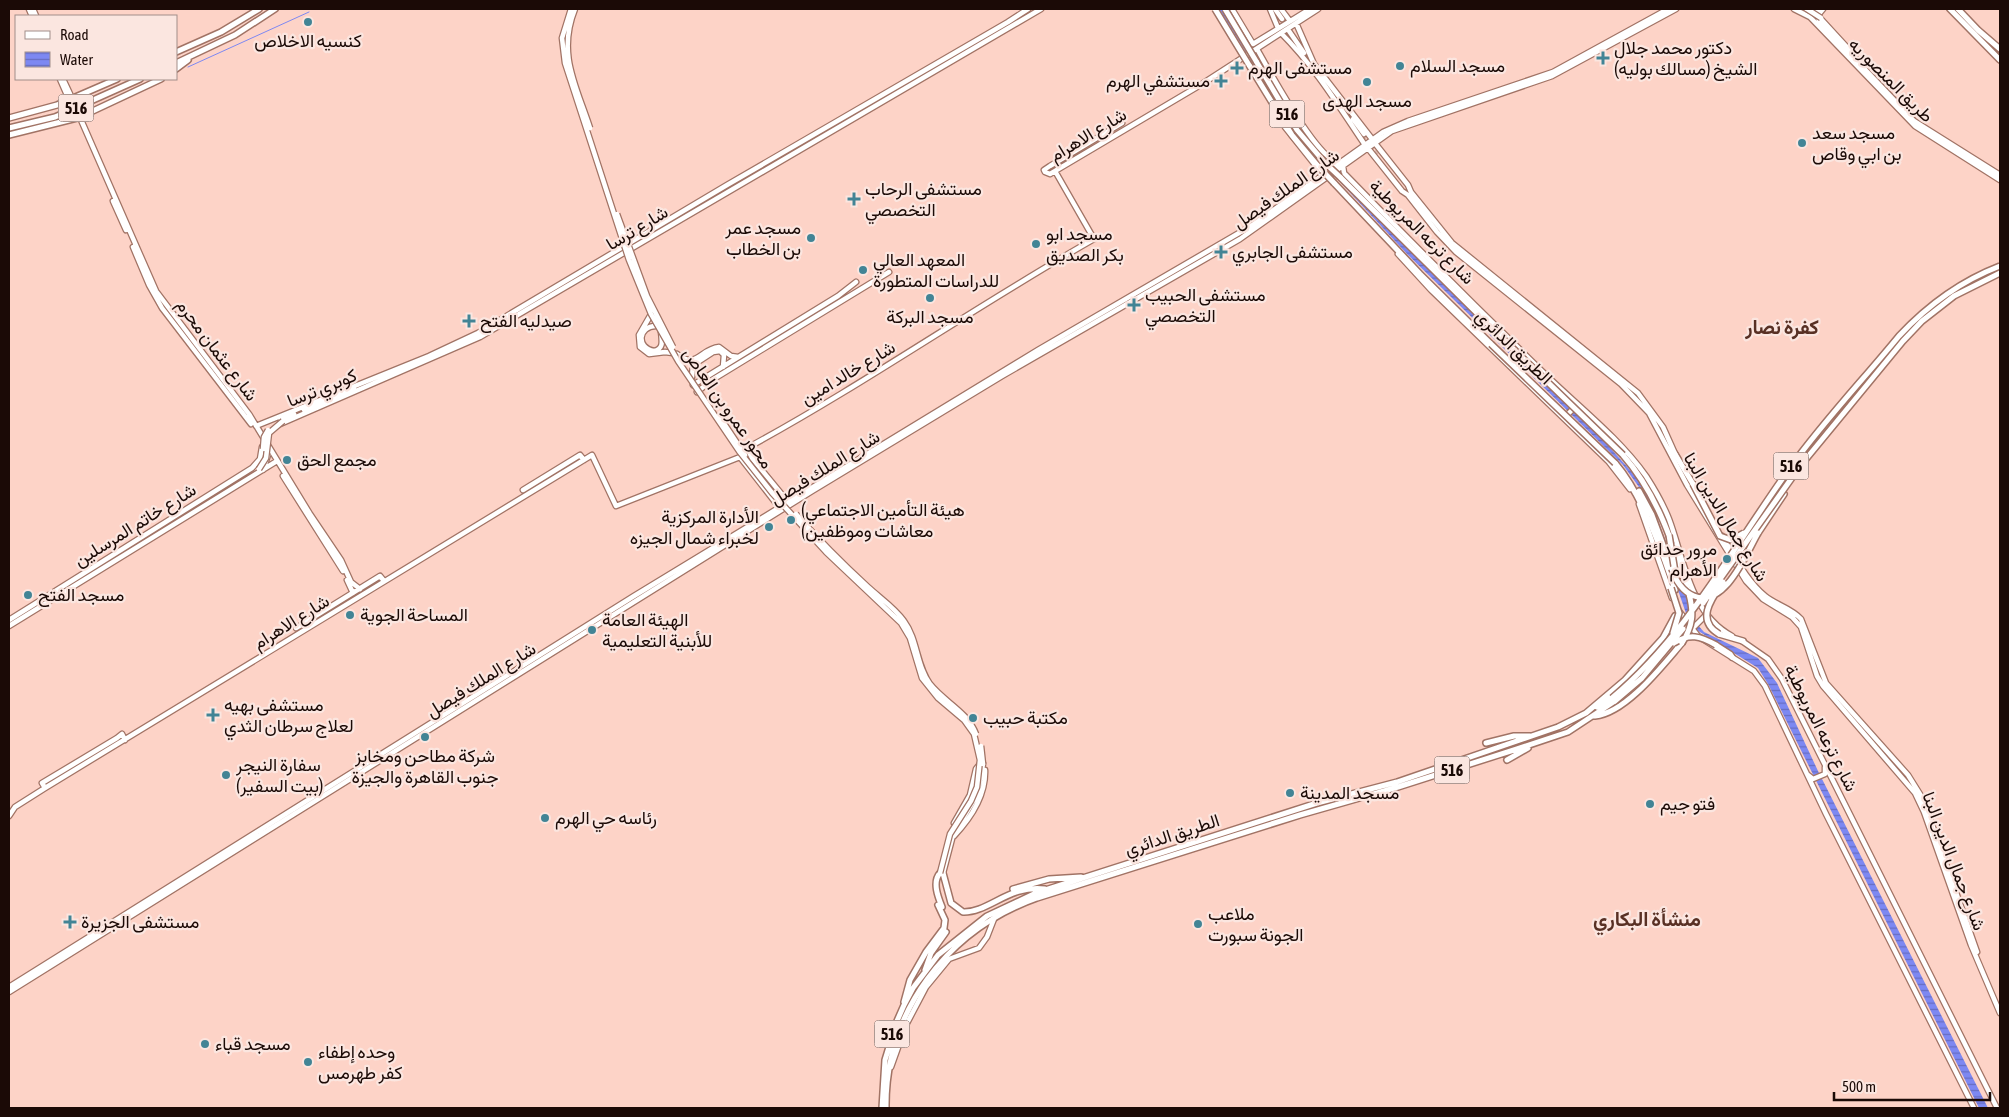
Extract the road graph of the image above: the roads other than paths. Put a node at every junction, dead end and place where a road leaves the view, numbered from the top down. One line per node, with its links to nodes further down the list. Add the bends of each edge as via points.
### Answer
1 (259, 9): 30 (highway, via 222,32)
2 (275, 9): 31 (highway)
3 (571, 9): 82 (main road, محور عمرو بن العاص, bridge, via 563,33 565,63 629,260)
4 (575, 9): 85 (main road, محور عمرو بن العاص, bridge, via 566,42 571,70 634,264)
5 (1028, 9): 33 (main road, شارع ترسا)
6 (1214, 9): 23 (main road, bridge, via 1225,28); 104 (highway, الطريق الدائري / 516, bridge, via 1280,117 1312,160 1426,281)
7 (1225, 9): 113 (highway, الطريق الدائري / 516, bridge, via 1286,113 1310,147 1623,455 1645,483)
8 (1232, 9): 23 (main road)
9 (1270, 9): 26 (main road)
10 (1278, 9): 22 (main road); 24 (main road)
11 (1310, 9): 24 (main road, شارع الاهرام)
12 (1318, 9): 25 (main road, شارع الاهرام)
13 (1668, 9): 48 (main road, شارع الملك فيصل, via 1553,72)
14 (1676, 9): 48 (main road, شارع الملك فيصل, via 1561,72)
15 (1797, 9): 21 (main road, طريق المنصوريه)
16 (1819, 9): 21 (main road)
17 (1823, 9): 38 (main road, طريق المنصوريه, via 1818,15 1819,21)
18 (1950, 9): 34 (highway)
19 (1958, 9): 28 (highway)
20 (1039, 10): 36 (main road, شارع ترسا)
21 (1807, 11): 38 (main road, bridge, via 1820,18); 58 (main road, طريق المنصوريه, via 1910,122 1929,137)
22 (1283, 18)
23 (1239, 20): 26 (main road, شارع الاهرام, via 1253,44)
24 (1290, 21): 26 (main road, شارع الاهرام)
25 (1296, 23): 26 (main road, شارع الاهرام); 37 (main road)
26 (1280, 30): 29 (main road, شارع الاهرام); 37 (main road)
27 (1291, 30): 37 (main road)
28 (2000, 49)
29 (1254, 50): 32 (main road, شارع الاهرام, bridge); 59 (main road, شارع ترعه المريوطية, via 1306,130 1332,160)
30 (178, 51)
31 (192, 56): 35 (highway); 39 (highway)
32 (1243, 58): 57 (main road, شارع الاهرام); 62 (main road, شارع ترعه المريوطية, via 1288,134)
33 (943, 60): 36 (main road); 40 (main road, شارع ترسا)
34 (2000, 60)
35 (178, 62)
36 (949, 62): 41 (main road, شارع ترسا)
37 (1313, 64): 46 (main road)
38 (1860, 65): 58 (main road, طريق المنصوريه, via 1914,121)
39 (178, 67)
40 (931, 67): 41 (main road, via 937,66); 64 (main road, شارع ترسا)
41 (937, 69): 65 (main road, شارع ترسا)
42 (62, 80): 47 (main road)
43 (115, 80): 50 (highway, 516, via 57,105)
44 (138, 80): 52 (highway, 516, via 61,115)
45 (159, 80): 49 (highway)
46 (1329, 88): 54 (main road); 54 (main road, via 1336,104)
47 (68, 94)
48 (1490, 96): 54 (main road, شارع الملك فيصل)
49 (77, 116): 53 (highway); 96 (main road, شارع عثمان محرم, via 156,291); 97 (main road, شارع عثمان محرم, via 154,294)
50 (9, 118)
51 (1122, 123): 55 (main road, شارع الاهرام)
52 (9, 128)
53 (9, 135)
54 (1367, 140): 59 (main road, شارع الملك فيصل); 67 (main road, شارع جمال الدين البنا, via 1408,185); 67 (main road, شارع جمال الدين البنا, via 1402,191)
55 (1077, 149): 57 (main road); 60 (main road, شارع الاهرام, via 1044,170 1050,174)
56 (1378, 154): 67 (main road)
57 (1081, 155): 60 (main road, شارع الاهرام)
58 (1974, 161): 61 (main road, طريق المنصوريه); 63 (main road, طريق المنصوريه)
59 (1341, 164): 62 (main road, شارع الملك فيصل, bridge); 93 (main road, شارع ترعه المريوطية, via 1344,173)
60 (1055, 171): 107 (main road, شارع خالد امين, via 1094,240 1035,272 747,451)
61 (2000, 175)
62 (1324, 178): 94 (main road, شارع ترعه المريوطية, via 1348,199 1430,290); 105 (main road, شارع الملك فيصل, via 1228,243)
63 (2000, 180)
64 (727, 185): 65 (main road); 66 (main road, شارع ترسا)
65 (734, 188): 68 (main road, شارع ترسا)
66 (716, 192): 68 (main road, via 722,191); 83 (main road, شارع ترسا)
67 (1410, 194): 73 (main road, شارع جمال الدين البنا, via 1452,243)
68 (722, 195): 83 (main road, شارع ترسا)
69 (2000, 266): 112 (highway, الطريق الدائري / 516, bridge, via 1946,294 1906,329 1795,460)
70 (889, 272): 76 (main road)
71 (2000, 273): 102 (highway, الطريق الدائري / 516, bridge, via 1964,290 1916,327)
72 (856, 282): 74 (main road)
73 (1516, 299): 77 (main road, شارع جمال الدين البنا); 78 (main road, شارع جمال الدين البنا)
74 (828, 301): 75 (main road); 76 (main road)
75 (821, 306): 79 (main road); 86 (main road)
76 (831, 306): 79 (main road)
77 (1533, 309): 78 (main road, via 1528,307); 99 (main road, شارع جمال الدين البنا, via 1638,394 1656,417)
78 (1527, 310): 125 (main road, شارع جمال الدين البنا, via 1644,406 1742,576)
79 (824, 311): 91 (main road)
80 (650, 316): 85 (main road, via 639,335 640,347 651,354)
81 (656, 326): 82 (main road, via 648,327 642,334 645,348 654,352 660,348)
82 (661, 332): 85 (main road, محور عمرو بن العاص, bridge)
83 (468, 341): 84 (main road, شارع ترسا)
84 (453, 348): 88 (main road, شارع ترسا); 92 (main road, شارع ترسا)
85 (675, 354): 86 (main road, via 690,361 719,347 730,356); 89 (main road, محور عمرو بن العاص, bridge); 146 (main road, محور عمرو بن العاص, bridge, via 739,451 769,488 826,552 902,623 924,680 972,730)
86 (738, 357): 87 (main road)
87 (723, 367): 89 (main road, via 724,354 714,351 692,365); 90 (main road)
88 (391, 371): 95 (main road, كوبري ترسا, via 385,378); 96 (main road, شارع ترسا)
89 (692, 377): 146 (main road, محور عمرو بن العاص, bridge, via 746,456 777,494 829,550 905,622 928,681 974,728 980,745)
90 (693, 386)
91 (697, 392)
92 (339, 400): 95 (main road, كوبري ترسا); 98 (main road, شارع ترسا, via 276,426)
93 (1575, 403): 94 (main road); 128 (main road, شارع ترعه المريوطية, via 1629,456 1654,488 1668,516 1690,584)
94 (1562, 416): 119 (main road, شارع ترعه المريوطية, via 1624,480 1638,502)
95 (282, 420): 103 (main road, كوبري ترسا, bridge, via 269,433 266,458)
96 (256, 426): 98 (main road, شارع عثمان محرم)
97 (263, 443): 98 (main road, شارع عثمان محرم); 111 (main road, شارع خاتم المرسلين, via 260,459 252,468)
98 (268, 450): 101 (main road, شارع عثمان محرم); 103 (main road, شارع ترسا)
99 (1675, 454): 112 (highway, bridge, via 1720,536 1731,540); 125 (main road, شارع جمال الدين البنا, via 1746,576)
100 (584, 460): 106 (main road, via 580,454); 108 (main road, شارع الاهرام, via 592,455 616,506 740,457); 121 (main road, شارع الاهرام)
101 (276, 461): 103 (main road); 114 (main road, شارع عثمان محرم)
102 (1801, 465): 104 (highway, bridge, via 1727,586 1706,598 1691,595 1678,582 1649,507); 118 (highway, الطريق الدائري / 516, bridge)
103 (259, 469): 111 (main road); 116 (main road, شارع خاتم المرسلين)
104 (1630, 481): 140 (highway, الطريق الدائري / 516, bridge, via 1671,577 1676,611 1671,627)
105 (813, 489): 109 (main road, شارع الملك فيصل); 126 (main road, شارع الملك فيصل)
106 (523, 490)
107 (779, 491): 108 (main road, via 777,497); 109 (main road)
108 (772, 497): 110 (main road)
109 (788, 502): 110 (main road, شارع الملك فيصل)
110 (779, 507): 126 (main road, شارع الملك فيصل)
111 (186, 510): 115 (main road, شارع خاتم المرسلين)
112 (1749, 530): 122 (highway, الطريق الدائري / 516, bridge)
113 (1669, 535): 122 (highway, bridge, via 1681,591 1686,596 1696,597); 140 (highway, الطريق الدائري / 516, bridge, via 1692,603 1692,623 1682,643 1659,670)
114 (327, 542): 123 (main road, شارع عثمان محرم, via 352,582); 124 (main road, شارع عثمان محرم)
115 (100, 563): 116 (main road); 117 (main road, شارع خاتم المرسلين)
116 (104, 568): 120 (main road, شارع خاتم المرسلين)
117 (90, 569): 120 (main road); 131 (main road, شارع خاتم المرسلين)
118 (1727, 571): 136 (highway, bridge, via 1706,613 1709,624 1719,634); 137 (highway, الطريق الدائري / 516, bridge)
119 (1664, 572): 135 (main road, شارع ترعه المريوطية, via 1674,603); 138 (highway, bridge, via 1678,608 1678,619)
120 (96, 574): 133 (main road, شارع خاتم المرسلين)
121 (384, 581): 123 (main road, شارع الاهرام, via 379,577); 130 (main road, شارع الاهرام)
122 (1710, 587): 138 (highway, الطريق الدائري / 516, bridge)
123 (360, 589): 124 (main road, شارع الاهرام)
124 (353, 593): 127 (main road, شارع الاهرام)
125 (1764, 597): 166 (main road, شارع جمال الدين البنا, via 1801,619 1826,683 1902,767 1921,794 1976,949); 167 (main road, شارع جمال الدين البنا, via 1796,620 1823,686 1915,794)
126 (634, 599): 164 (main road, شارع الملك فيصل)
127 (323, 611): 129 (main road, شارع الاهرام); 130 (main road)
128 (1708, 614): 135 (main road); 136 (main road, شارع ترعه المريوطية, via 1724,631)
129 (317, 615): 132 (main road); 134 (main road, شارع الاهرام)
130 (328, 615): 132 (main road, شارع الاهرام)
131 (9, 620)
132 (321, 620): 142 (main road, شارع الاهرام)
133 (9, 626)
134 (296, 628)
135 (1692, 628): 139 (main road, شارع ترعه المريوطية, via 1703,640)
136 (1743, 641): 147 (main road, شارع ترعه المريوطية, via 1775,667 1825,766)
137 (1671, 645): 139 (highway, bridge, via 1695,636 1716,645); 140 (highway, الطريق الدائري / 516, bridge, via 1642,678)
138 (1665, 646): 140 (highway, الطريق الدائري / 516, bridge)
139 (1732, 657): 149 (main road, شارع ترعه المريوطية, via 1757,674 1765,686 1807,775)
140 (1614, 700): 141 (highway, الطريق الدائري / 516); 144 (highway, الطريق الدائري / 516, via 1568,732)
141 (1532, 736): 143 (highway); 148 (highway, الطريق الدائري / 516)
142 (125, 740): 150 (main road, شارع الاهرام); 150 (main road, via 122,734 42,783)
143 (1486, 742)
144 (1532, 744): 145 (highway); 148 (highway, الطريق الدائري / 516)
145 (1507, 760)
146 (981, 764): 152 (main road, bridge, via 976,769 970,795); 153 (main road, via 985,776 983,790); 154 (main road, محور عمرو بن العاص, bridge, via 977,795 953,835)
147 (1826, 776): 149 (main road); 172 (main road, شارع ترعه المريوطية)
148 (1410, 781): 155 (highway, الطريق الدائري / 516, via 1317,806)
149 (1814, 782): 171 (main road, شارع ترعه المريوطية)
150 (45, 788): 151 (main road, شارع الاهرام, via 15,808)
151 (9, 816)
152 (954, 823)
153 (954, 836)
154 (942, 873): 156 (highway, via 951,903 961,911 972,911 1029,888); 161 (highway, via 936,877 936,883 948,926 929,956)
155 (1090, 878): 156 (highway, الطريق الدائري / 516); 157 (highway, via 1044,880 1002,893)
156 (1045, 892): 159 (highway, الطريق الدائري / 516); 159 (highway, الطريق الدائري / 516, via 1021,898)
157 (981, 904)
158 (939, 906): 165 (highway, via 945,920 944,928 910,980)
159 (993, 915): 160 (highway, الطريق الدائري / 516); 168 (main road, via 987,937 979,948 949,959 926,987)
160 (951, 947): 161 (highway, الطريق الدائري / 516); 162 (highway, الطريق الدائري / 516)
161 (925, 972): 162 (highway, الطريق الدائري / 516)
162 (923, 980): 163 (highway, الطريق الدائري / 516)
163 (916, 988): 165 (highway, الطريق الدائري / 516); 168 (highway, الطريق الدائري / 516, via 900,1026)
164 (10, 989)
165 (904, 1005): 169 (highway, الطريق الدائري / 516, via 889,1046 882,1083)
166 (2000, 1005)
167 (2000, 1013)
168 (888, 1073): 170 (highway, الطريق الدائري / 516)
169 (882, 1108)
170 (886, 1108)
171 (1974, 1108)
172 (1997, 1108)

